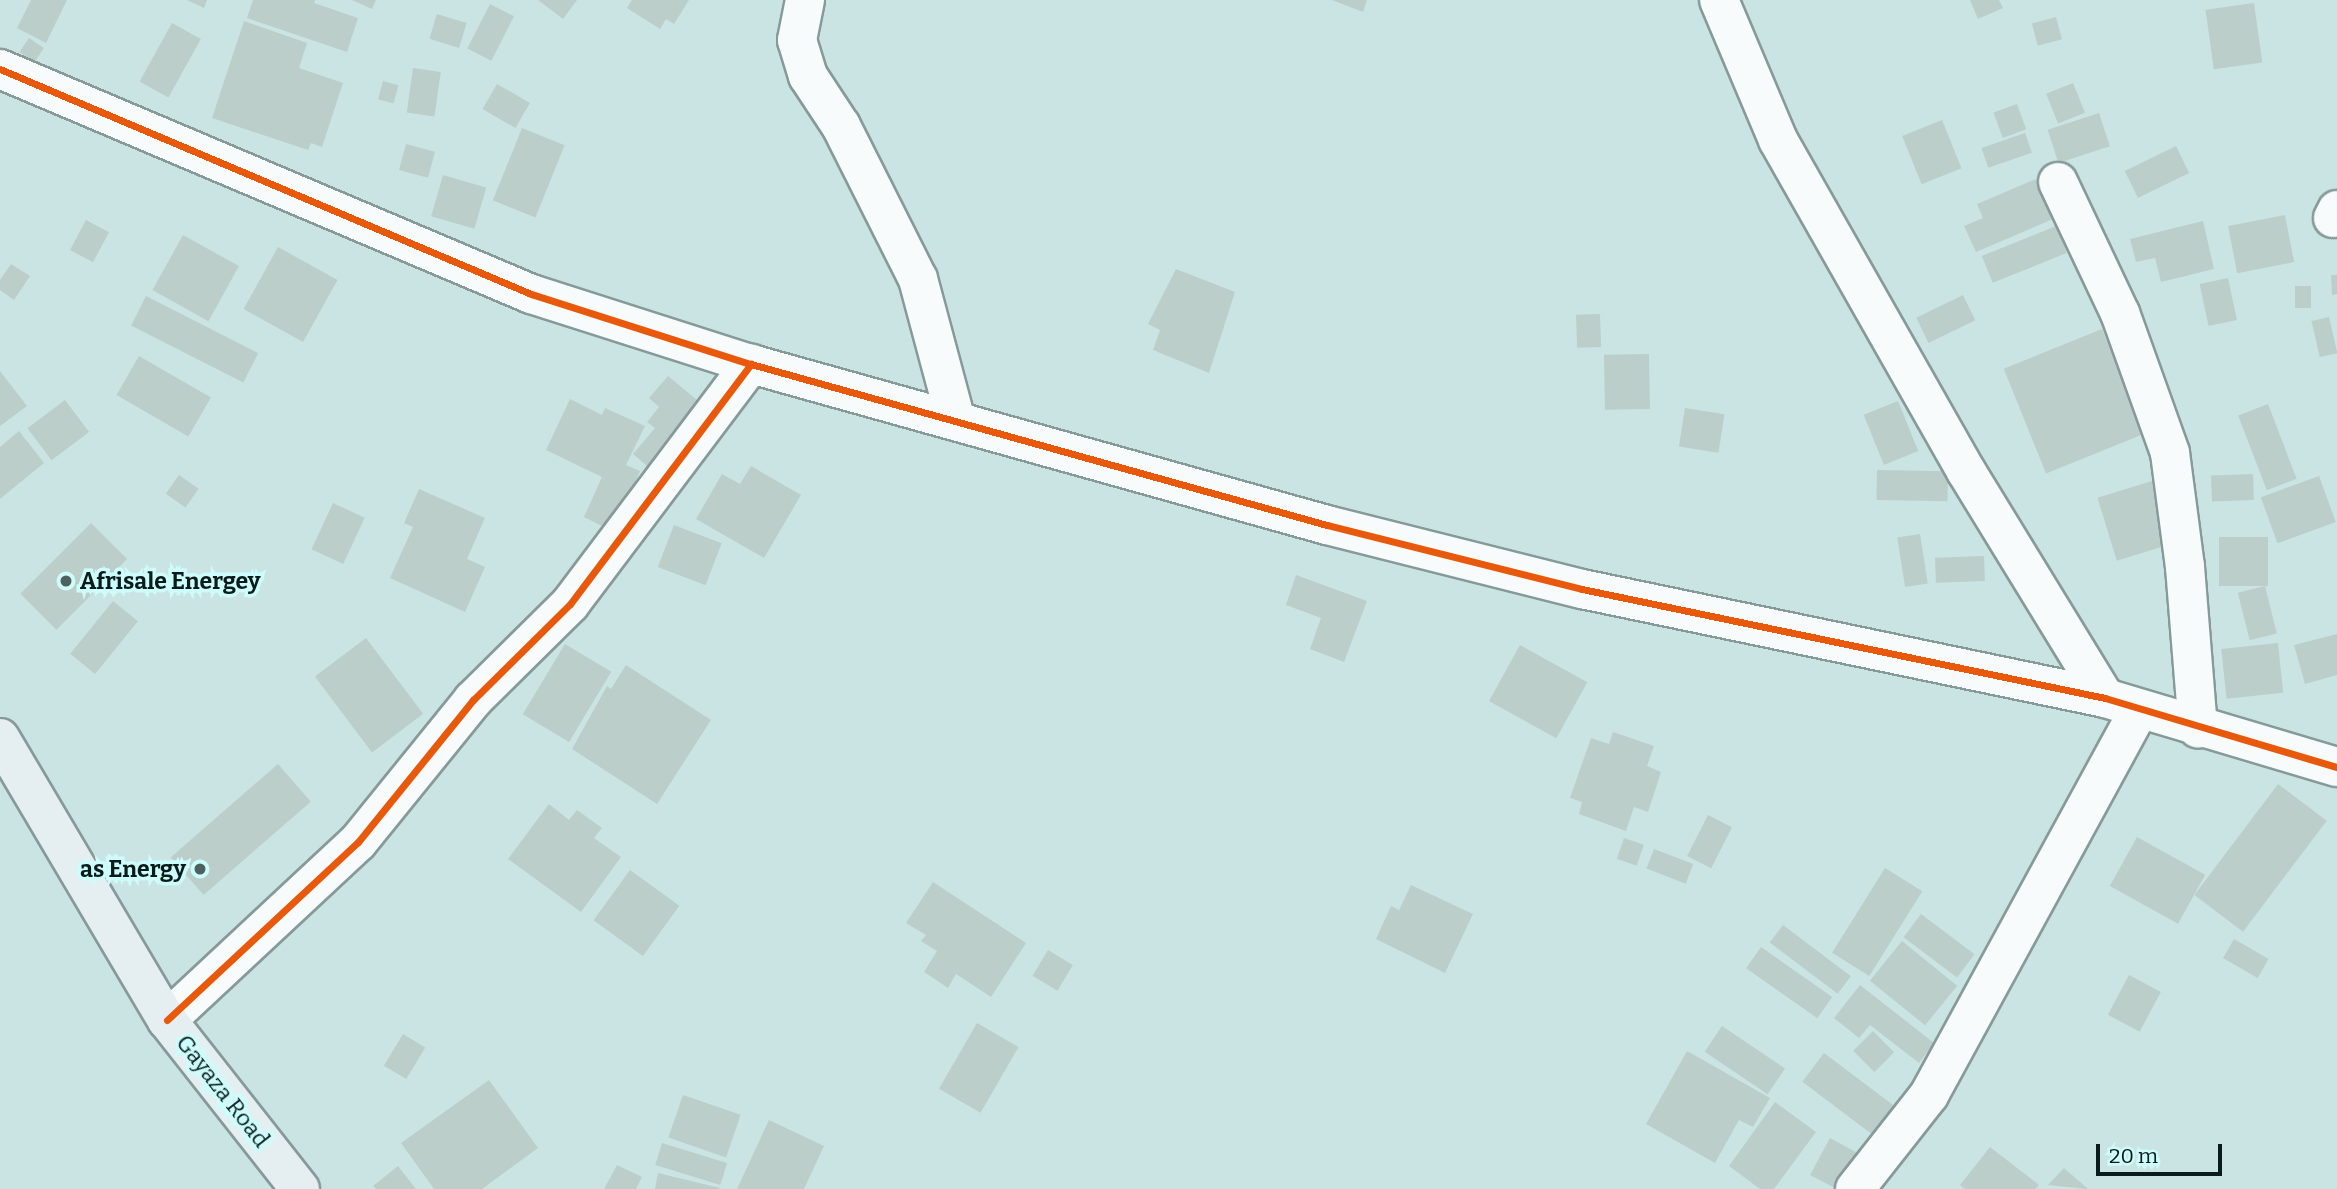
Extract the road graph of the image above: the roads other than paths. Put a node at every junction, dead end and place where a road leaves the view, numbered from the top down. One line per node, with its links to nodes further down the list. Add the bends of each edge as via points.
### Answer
1 (805, 0): 6 (street, via 797,40 808,76 841,126 918,279)
2 (1719, 0): 7 (street, via 1778,140 1966,471)
3 (0, 69): 5 (street, via 531,294)
4 (2058, 182): 8 (street, via 2120,313 2170,453 2185,567)
5 (751, 364): 6 (street); 11 (street, via 570,604 473,700 358,842)
6 (956, 421): 7 (street, via 1327,525 1582,589)
7 (2121, 705): 8 (street); 13 (street, via 1928,1095)
8 (2197, 728): 10 (street)
9 (0, 738): 11 (main road, Gayaza Road)
10 (2337, 767)
11 (167, 1020): 12 (main road, Gayaza Road)
12 (300, 1189)
13 (1855, 1189)

